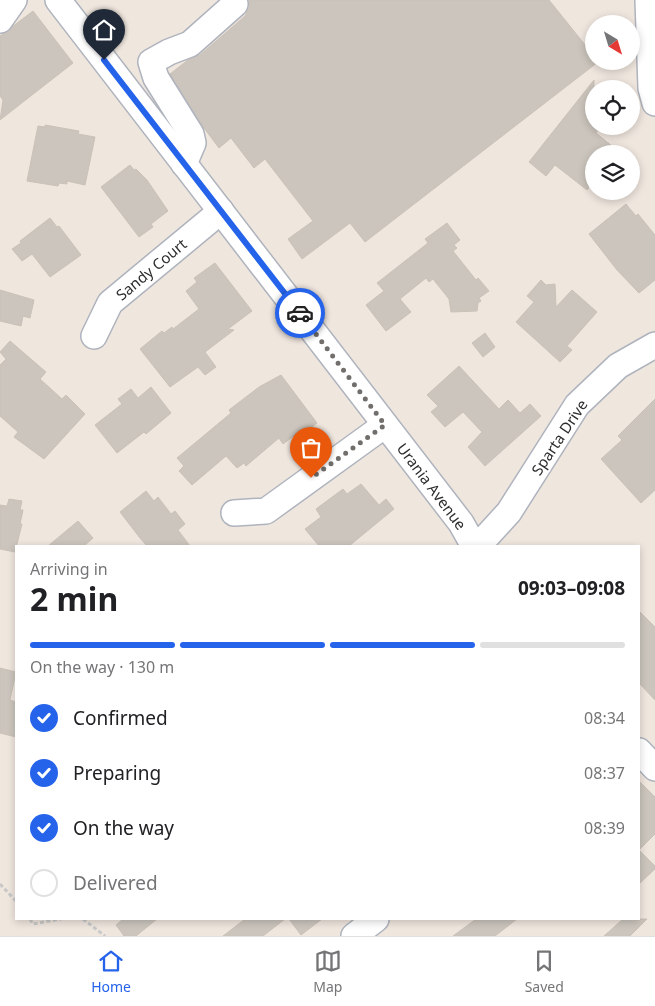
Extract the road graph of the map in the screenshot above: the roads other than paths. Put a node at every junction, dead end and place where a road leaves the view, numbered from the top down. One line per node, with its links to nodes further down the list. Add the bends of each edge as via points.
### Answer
1 (14, 0): 5 (street)
2 (58, 0): 7 (street, Urania Avenue)
3 (648, 0): 6 (street, via 651,88)
4 (234, 4): 7 (street, via 190,44 151,62 156,78 191,134 193,143)
5 (0, 20)
6 (655, 103)
7 (184, 164): 8 (street, Urania Avenue)
8 (221, 211): 9 (street, Sandy Court, via 110,303); 11 (street, Urania Avenue)
9 (94, 336)
10 (655, 345): 14 (street, Sparta Drive, via 618,366 577,405 509,512)
11 (385, 425): 12 (street, via 266,511); 13 (street, Urania Avenue, via 461,523)
12 (234, 512)
13 (473, 545)
14 (479, 545)
15 (640, 752): 16 (street)
16 (655, 768)
17 (375, 920): 18 (street)
18 (354, 936)

